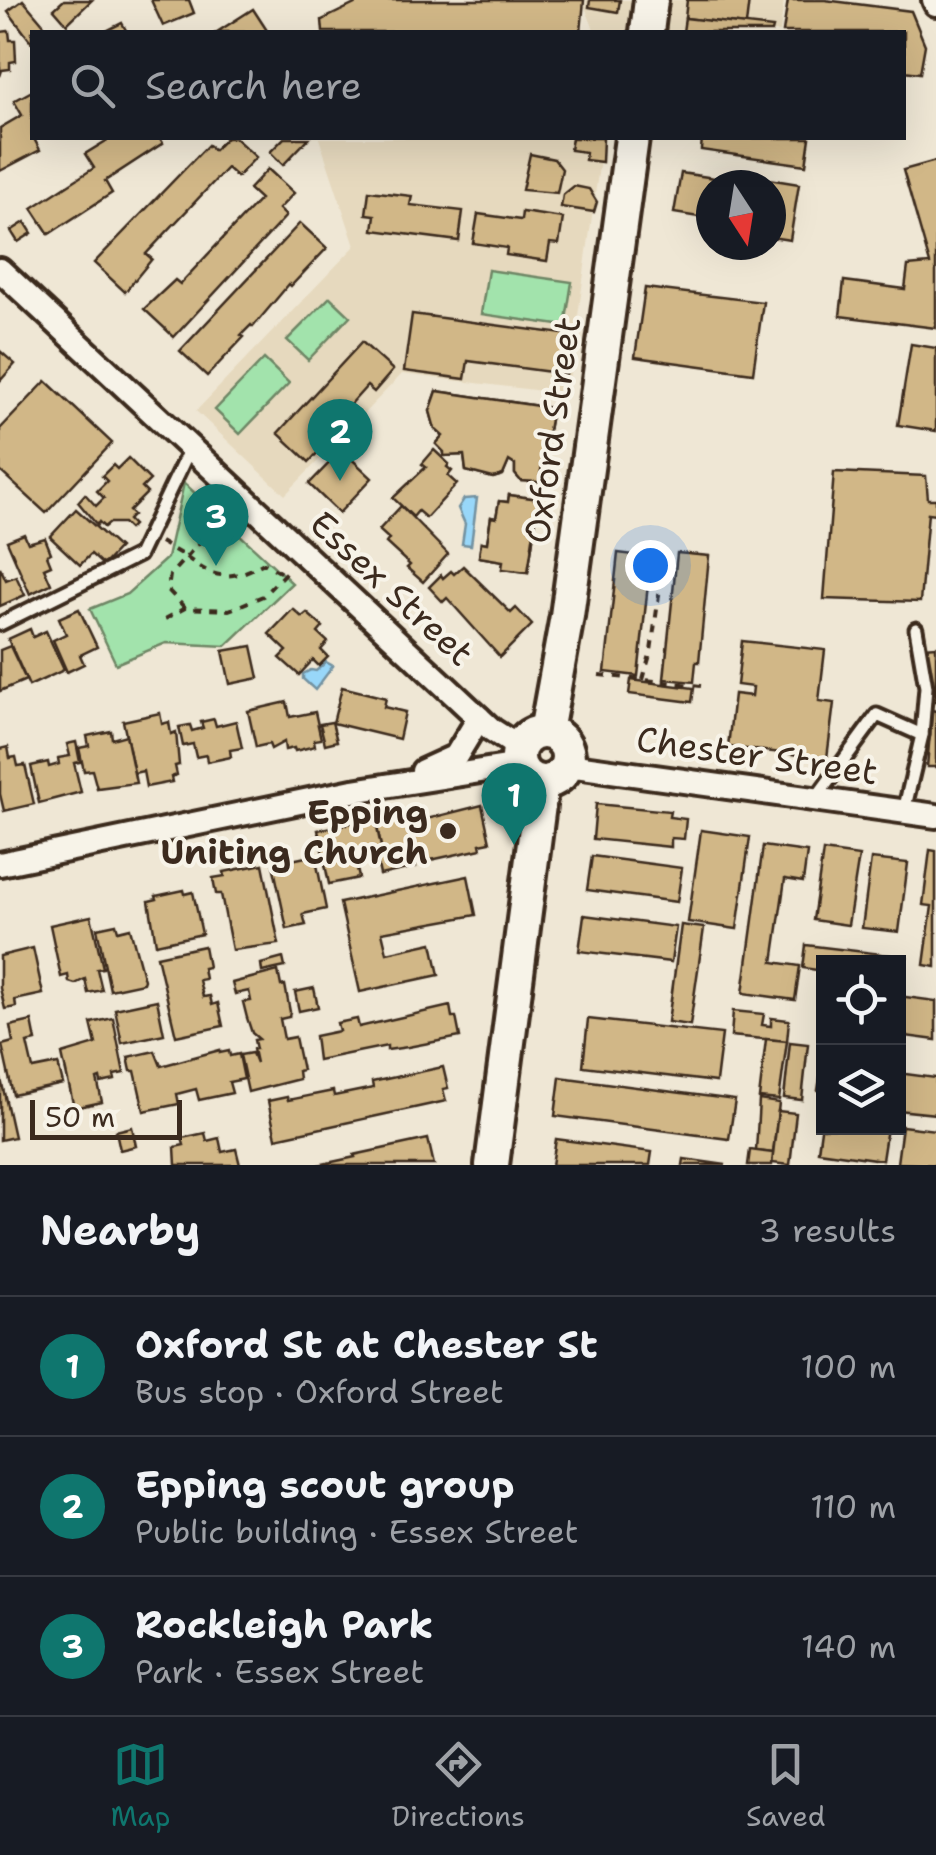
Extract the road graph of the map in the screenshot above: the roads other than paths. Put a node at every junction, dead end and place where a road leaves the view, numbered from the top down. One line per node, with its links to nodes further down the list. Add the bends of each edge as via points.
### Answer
1 (651, 0): 2 (street)
2 (647, 30)
3 (632, 140): 10 (street, Oxford Street, via 567,616)
4 (0, 270): 5 (street, Essex Street)
5 (191, 446): 6 (lane, via 139,555); 8 (street, Essex Street)
6 (0, 624)
7 (916, 629): 9 (lane, via 926,687)
8 (479, 718): 10 (street, Essex Street); 11 (street, Chester Street, via 446,762)
9 (922, 734): 12 (lane, via 877,716); 13 (lane)
10 (539, 758): 11 (street, Chester Street); 12 (street, Chester Street); 16 (street, Oxford Street)
11 (352, 791): 15 (street, Chester Street)
12 (816, 798): 13 (street, Chester Street)
13 (904, 811): 14 (street, Chester Street)
14 (936, 816)
15 (0, 864)
16 (492, 1165)

